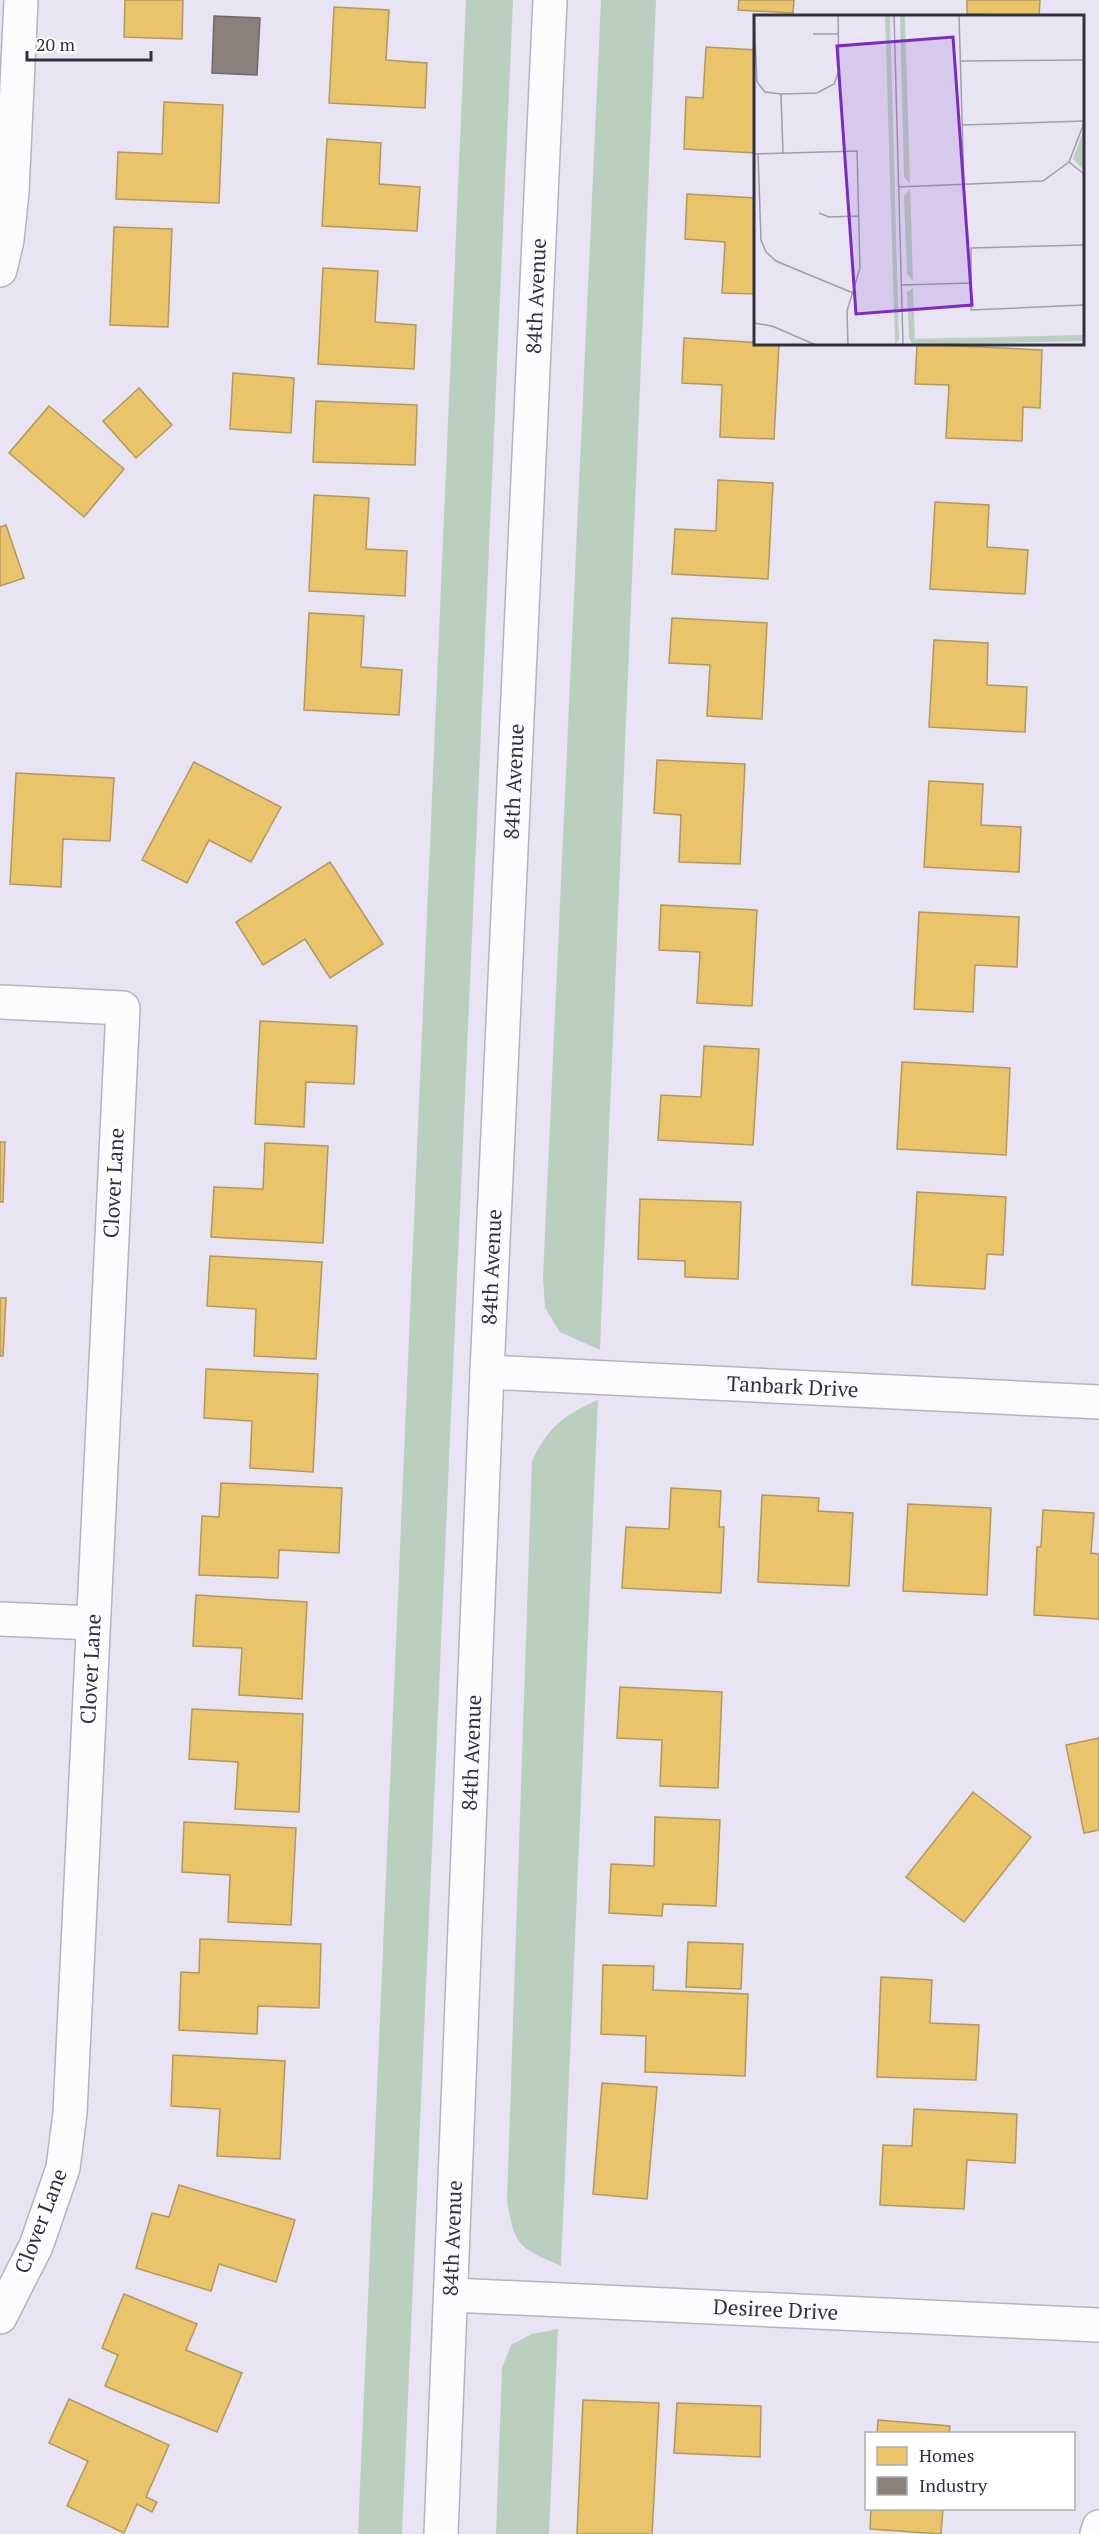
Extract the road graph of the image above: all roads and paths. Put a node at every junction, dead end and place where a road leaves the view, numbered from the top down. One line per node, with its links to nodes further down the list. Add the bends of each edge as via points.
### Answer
1 (21, 0): 3 (street, via 12,192)
2 (550, 0): 5 (street, 84th Avenue)
3 (0, 270)
4 (0, 1002): 8 (street, Clover Lane, via 123,1008)
5 (487, 1372): 6 (street, Tanbark Drive); 9 (street, 84th Avenue)
6 (1099, 1402)
7 (0, 1619): 8 (street)
8 (93, 1623): 10 (street, Clover Lane, via 70,2113 63,2168 36,2246)
9 (452, 2295): 11 (street, Desiree Drive); 13 (street, 84th Avenue)
10 (0, 2317)
11 (1099, 2325)
12 (1099, 2528): 14 (street)
13 (441, 2534)
14 (1097, 2534)

